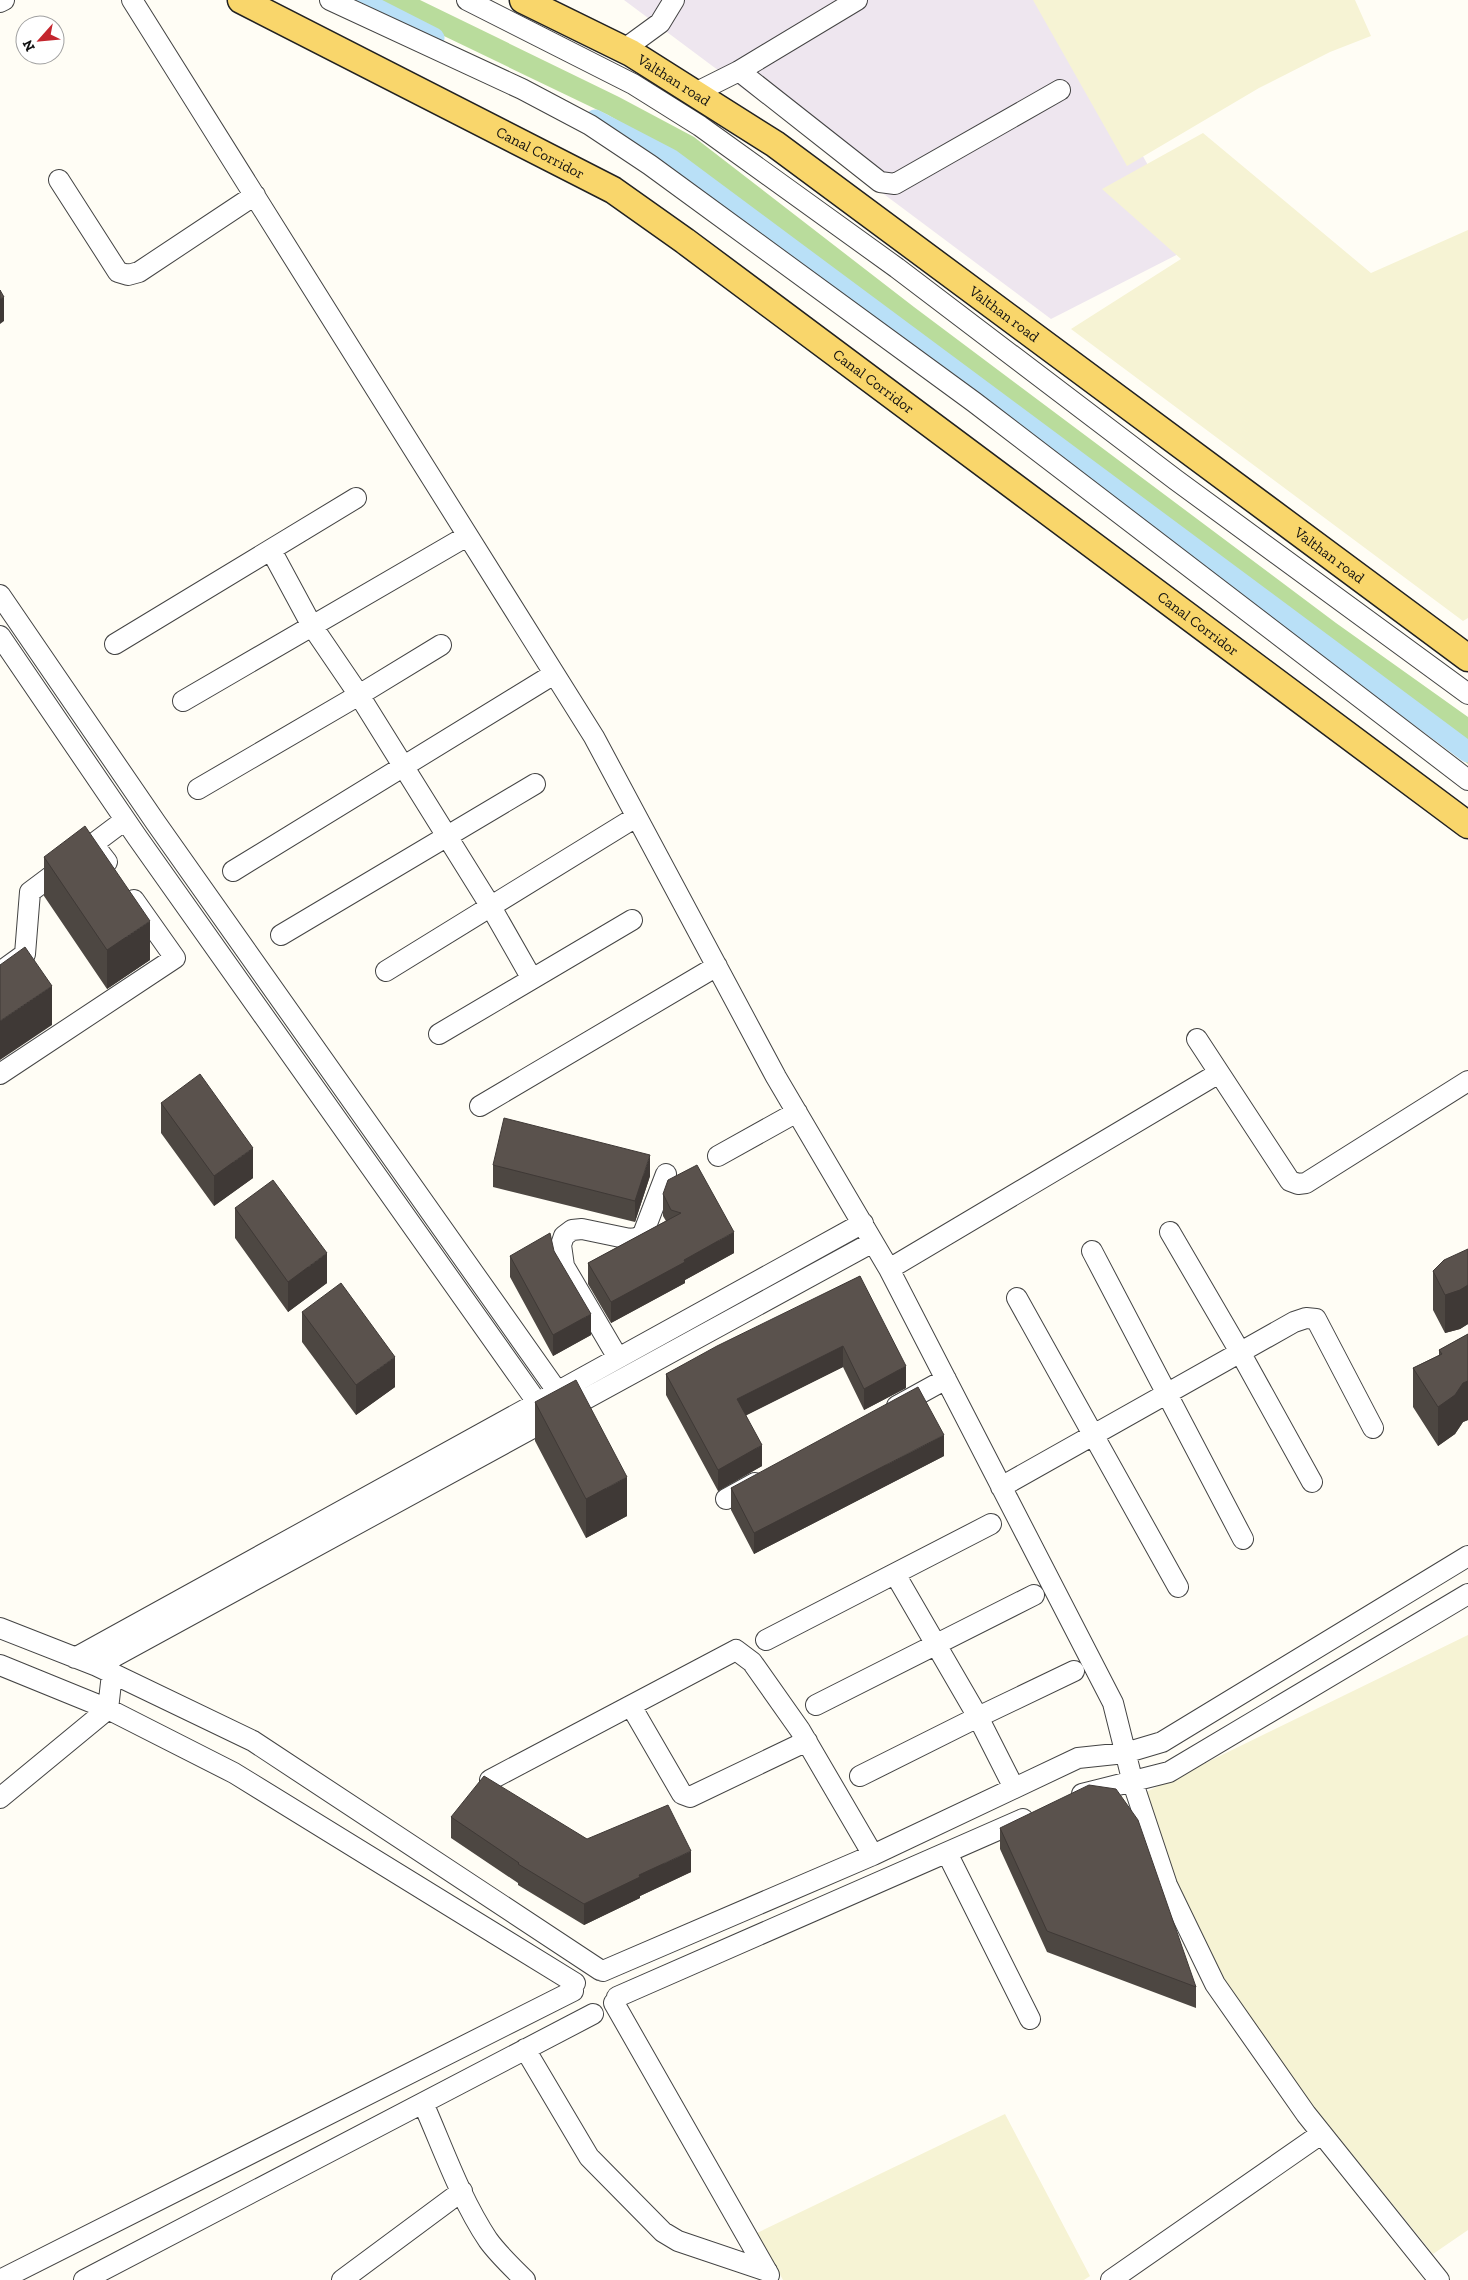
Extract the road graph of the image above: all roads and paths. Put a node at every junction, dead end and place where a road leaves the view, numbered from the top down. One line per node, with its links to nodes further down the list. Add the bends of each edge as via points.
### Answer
1 (4, 0): 9 (street)
2 (132, 0): 15 (street)
3 (241, 0): 35 (main road, Canal Corridor, via 613,190)
4 (330, 0): 30 (street, via 522,89 590,125 650,165 974,402)
5 (466, 0): 26 (street, via 633,84 700,126 897,268 1176,480)
6 (523, 0): 10 (main road, Valthan road)
7 (674, 0): 10 (street, via 660,23)
8 (857, 0): 11 (street)
9 (0, 2)
10 (623, 50): 13 (main road, Valthan road)
11 (739, 71): 12 (street, via 880,182 895,184); 13 (street)
12 (1060, 90)
13 (695, 93): 24 (main road, Valthan road, via 775,144)
14 (59, 180): 15 (street, via 118,272 128,275 139,272)
15 (256, 195): 17 (street)
16 (356, 498): 18 (street)
17 (467, 536): 20 (street); 25 (street)
18 (271, 550): 20 (street); 22 (street)
19 (0, 595): 64 (street, via 161,830)
20 (312, 626): 27 (street); 28 (street)
21 (0, 636): 34 (street)
22 (115, 644)
23 (441, 645): 27 (street)
24 (1468, 658)
25 (554, 674): 29 (street); 33 (street, via 594,737)
26 (1468, 694)
27 (359, 696): 29 (street); 32 (street)
28 (183, 701)
29 (403, 766): 36 (street); 38 (street)
30 (1468, 780)
31 (535, 784): 36 (street)
32 (198, 789)
33 (636, 817): 39 (street); 42 (street)
34 (125, 820): 37 (street); 66 (street)
35 (1468, 825)
36 (448, 838): 39 (street); 41 (street)
37 (94, 844): 44 (street, via 30,892 25,954); 49 (street, via 175,958)
38 (233, 871)
39 (490, 907): 43 (street); 45 (street)
40 (632, 920): 45 (street)
41 (281, 935)
42 (716, 966): 51 (street); 52 (street)
43 (386, 971)
44 (0, 972)
45 (532, 979): 46 (street)
46 (439, 1034)
47 (1197, 1039): 48 (street)
48 (1219, 1073): 50 (street, via 1290,1181 1298,1184 1306,1183); 59 (street)
49 (0, 1074)
50 (1468, 1081)
51 (480, 1106)
52 (797, 1112): 53 (street); 55 (street)
53 (718, 1156)
54 (666, 1174): 62 (street, via 643,1234 630,1239 582,1229 572,1230 564,1236 561,1245 564,1266)
55 (863, 1224): 57 (street); 62 (street)
56 (1170, 1232): 61 (street)
57 (874, 1242): 59 (street); 67 (street)
58 (1092, 1251): 65 (street)
59 (889, 1269): 63 (street)
60 (1017, 1298): 71 (street)
61 (1240, 1352): 65 (street); 70 (street, via 1294,1322 1316,1319); 73 (street)
62 (618, 1358): 64 (street)
63 (946, 1380): 68 (street); 74 (street)
64 (557, 1391): 66 (street); 67 (street)
65 (1167, 1393): 71 (street); 77 (street)
66 (537, 1402): 69 (street); 86 (street)
67 (569, 1408): 69 (street)
68 (878, 1416)
69 (549, 1419): 88 (street)
70 (1373, 1428)
71 (1094, 1434): 74 (street); 80 (street)
72 (768, 1476): 75 (street)
73 (1312, 1482)
74 (1001, 1487): 95 (street, via 1113,1703)
75 (726, 1499)
76 (991, 1524): 79 (street)
77 (1243, 1539)
78 (1468, 1556): 95 (street, via 1162,1742)
79 (895, 1574): 84 (street); 85 (street)
80 (1178, 1587)
81 (1468, 1594): 98 (street, via 1169,1772)
82 (1034, 1595): 85 (street)
83 (0, 1628): 86 (street)
84 (766, 1640)
85 (936, 1643): 90 (street); 93 (street)
86 (75, 1658): 88 (street)
87 (0, 1665): 92 (street)
88 (104, 1670): 92 (street); 103 (street, via 253,1741)
89 (1074, 1671): 93 (street)
90 (816, 1704)
91 (631, 1706): 94 (street, via 736,1650 752,1662); 94 (street, via 682,1794 690,1797); 97 (street)
92 (108, 1710): 100 (street); 104 (street, via 234,1773)
93 (978, 1717): 96 (street); 99 (street)
94 (807, 1741): 102 (street)
95 (1125, 1753): 98 (street); 99 (street, via 1078,1758)
96 (860, 1776)
97 (490, 1780)
98 (1132, 1783): 101 (street, via 1088,1791); 110 (street, via 1167,1885 1214,1984)
99 (1014, 1788): 102 (street)
100 (0, 1798)
101 (947, 1853): 105 (street); 107 (street)
102 (873, 1855): 103 (street)
103 (602, 1970): 104 (street, via 582,1973); 105 (street, via 614,1978 618,1991)
104 (574, 1987): 106 (street, via 577,2003); 113 (street)
105 (616, 2000): 106 (street, via 605,2012); 112 (street)
106 (594, 2014): 108 (street)
107 (1030, 2020)
108 (525, 2049): 109 (street); 112 (street, via 589,2157 663,2232 678,2241)
109 (424, 2103): 111 (street); 114 (street)
110 (1322, 2134): 117 (street); 118 (street)
111 (462, 2191): 115 (street); 116 (street, via 488,2240)
112 (769, 2275)
113 (0, 2280)
114 (84, 2280)
115 (342, 2280)
116 (524, 2280)
117 (1111, 2280)
118 (1439, 2280)

